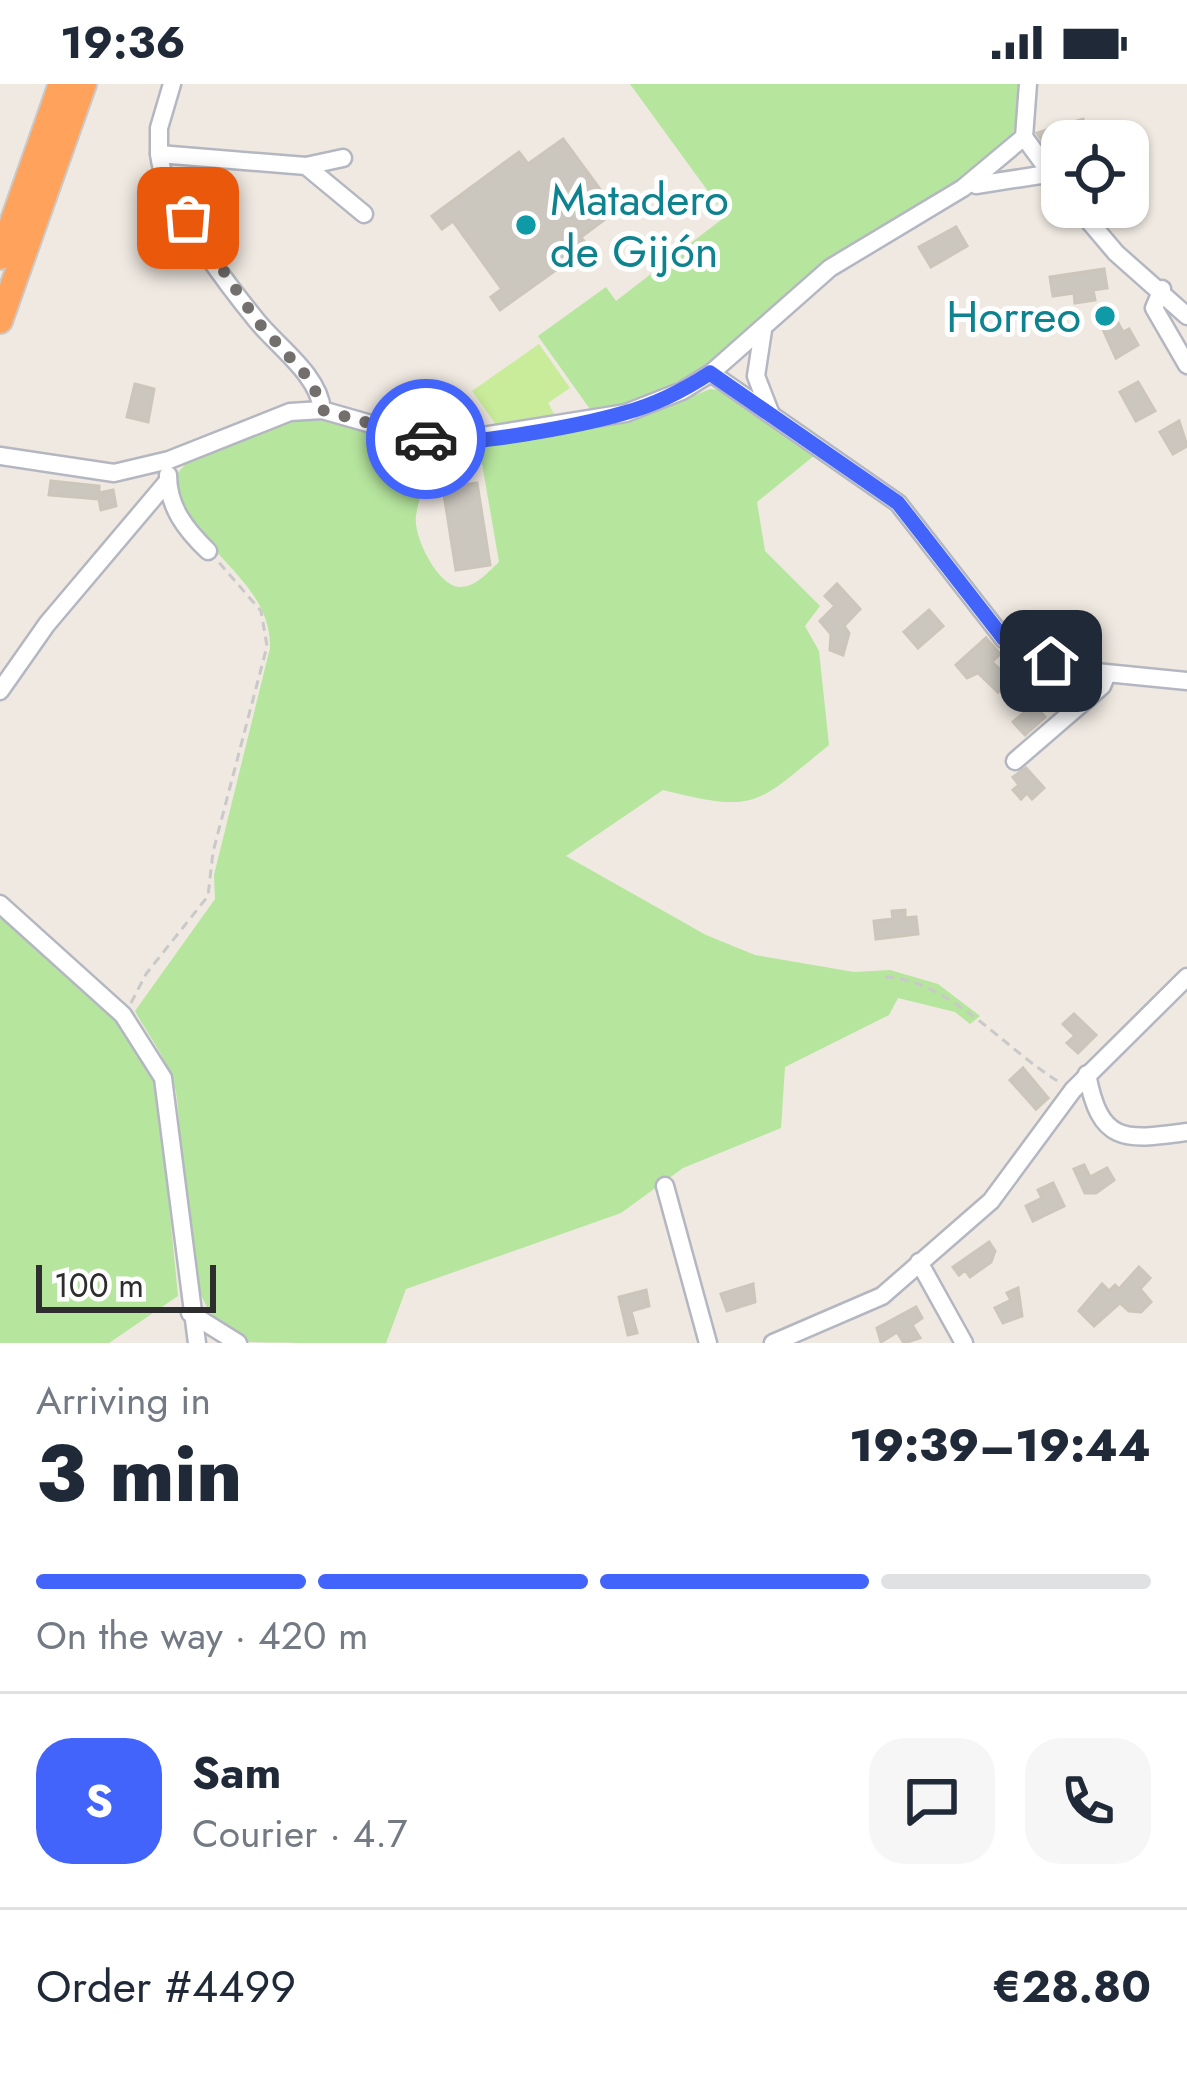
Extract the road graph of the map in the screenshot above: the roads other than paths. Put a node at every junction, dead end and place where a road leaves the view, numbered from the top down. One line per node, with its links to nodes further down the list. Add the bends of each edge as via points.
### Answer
1 (61, 84): 14 (highway)
2 (84, 84): 17 (highway)
3 (172, 84): 6 (street)
4 (1028, 84): 5 (street)
5 (1024, 136): 8 (street); 11 (street)
6 (159, 154): 9 (street); 21 (street, via 167,184 231,286 312,382)
7 (343, 158): 9 (street)
8 (1041, 164)
9 (306, 166): 12 (street)
10 (1041, 175): 11 (street)
11 (963, 188): 18 (street, via 830,268)
12 (364, 214)
13 (1095, 228): 15 (street)
14 (0, 257)
15 (1162, 289): 16 (street); 19 (street, via 1154,308)
16 (1187, 316)
17 (0, 322)
18 (763, 330): 20 (street); 22 (street, via 755,376)
19 (1183, 366)
20 (710, 373): 21 (street, via 626,413 465,442 438,443); 22 (street)
21 (322, 410): 24 (street, via 290,412)
22 (775, 418): 27 (street, via 898,503 1004,639 1076,670)
23 (0, 455): 24 (street, via 114,472)
24 (169, 460): 25 (street)
25 (167, 482): 26 (street, via 172,504); 29 (street)
26 (208, 551)
27 (1107, 674): 28 (street); 30 (street)
28 (1187, 681)
29 (0, 691)
30 (1015, 761)
31 (0, 904): 37 (street, via 123,1015 167,1089)
32 (1187, 977): 33 (street)
33 (1087, 1074): 34 (street, via 1098,1120 1116,1133); 36 (street, via 991,1201)
34 (1187, 1132)
35 (665, 1186): 40 (street)
36 (919, 1262): 41 (street, via 854,1312); 42 (street)
37 (190, 1313): 38 (street); 39 (street)
38 (197, 1343)
39 (238, 1343)
40 (708, 1343)
41 (773, 1343)
42 (964, 1343)

